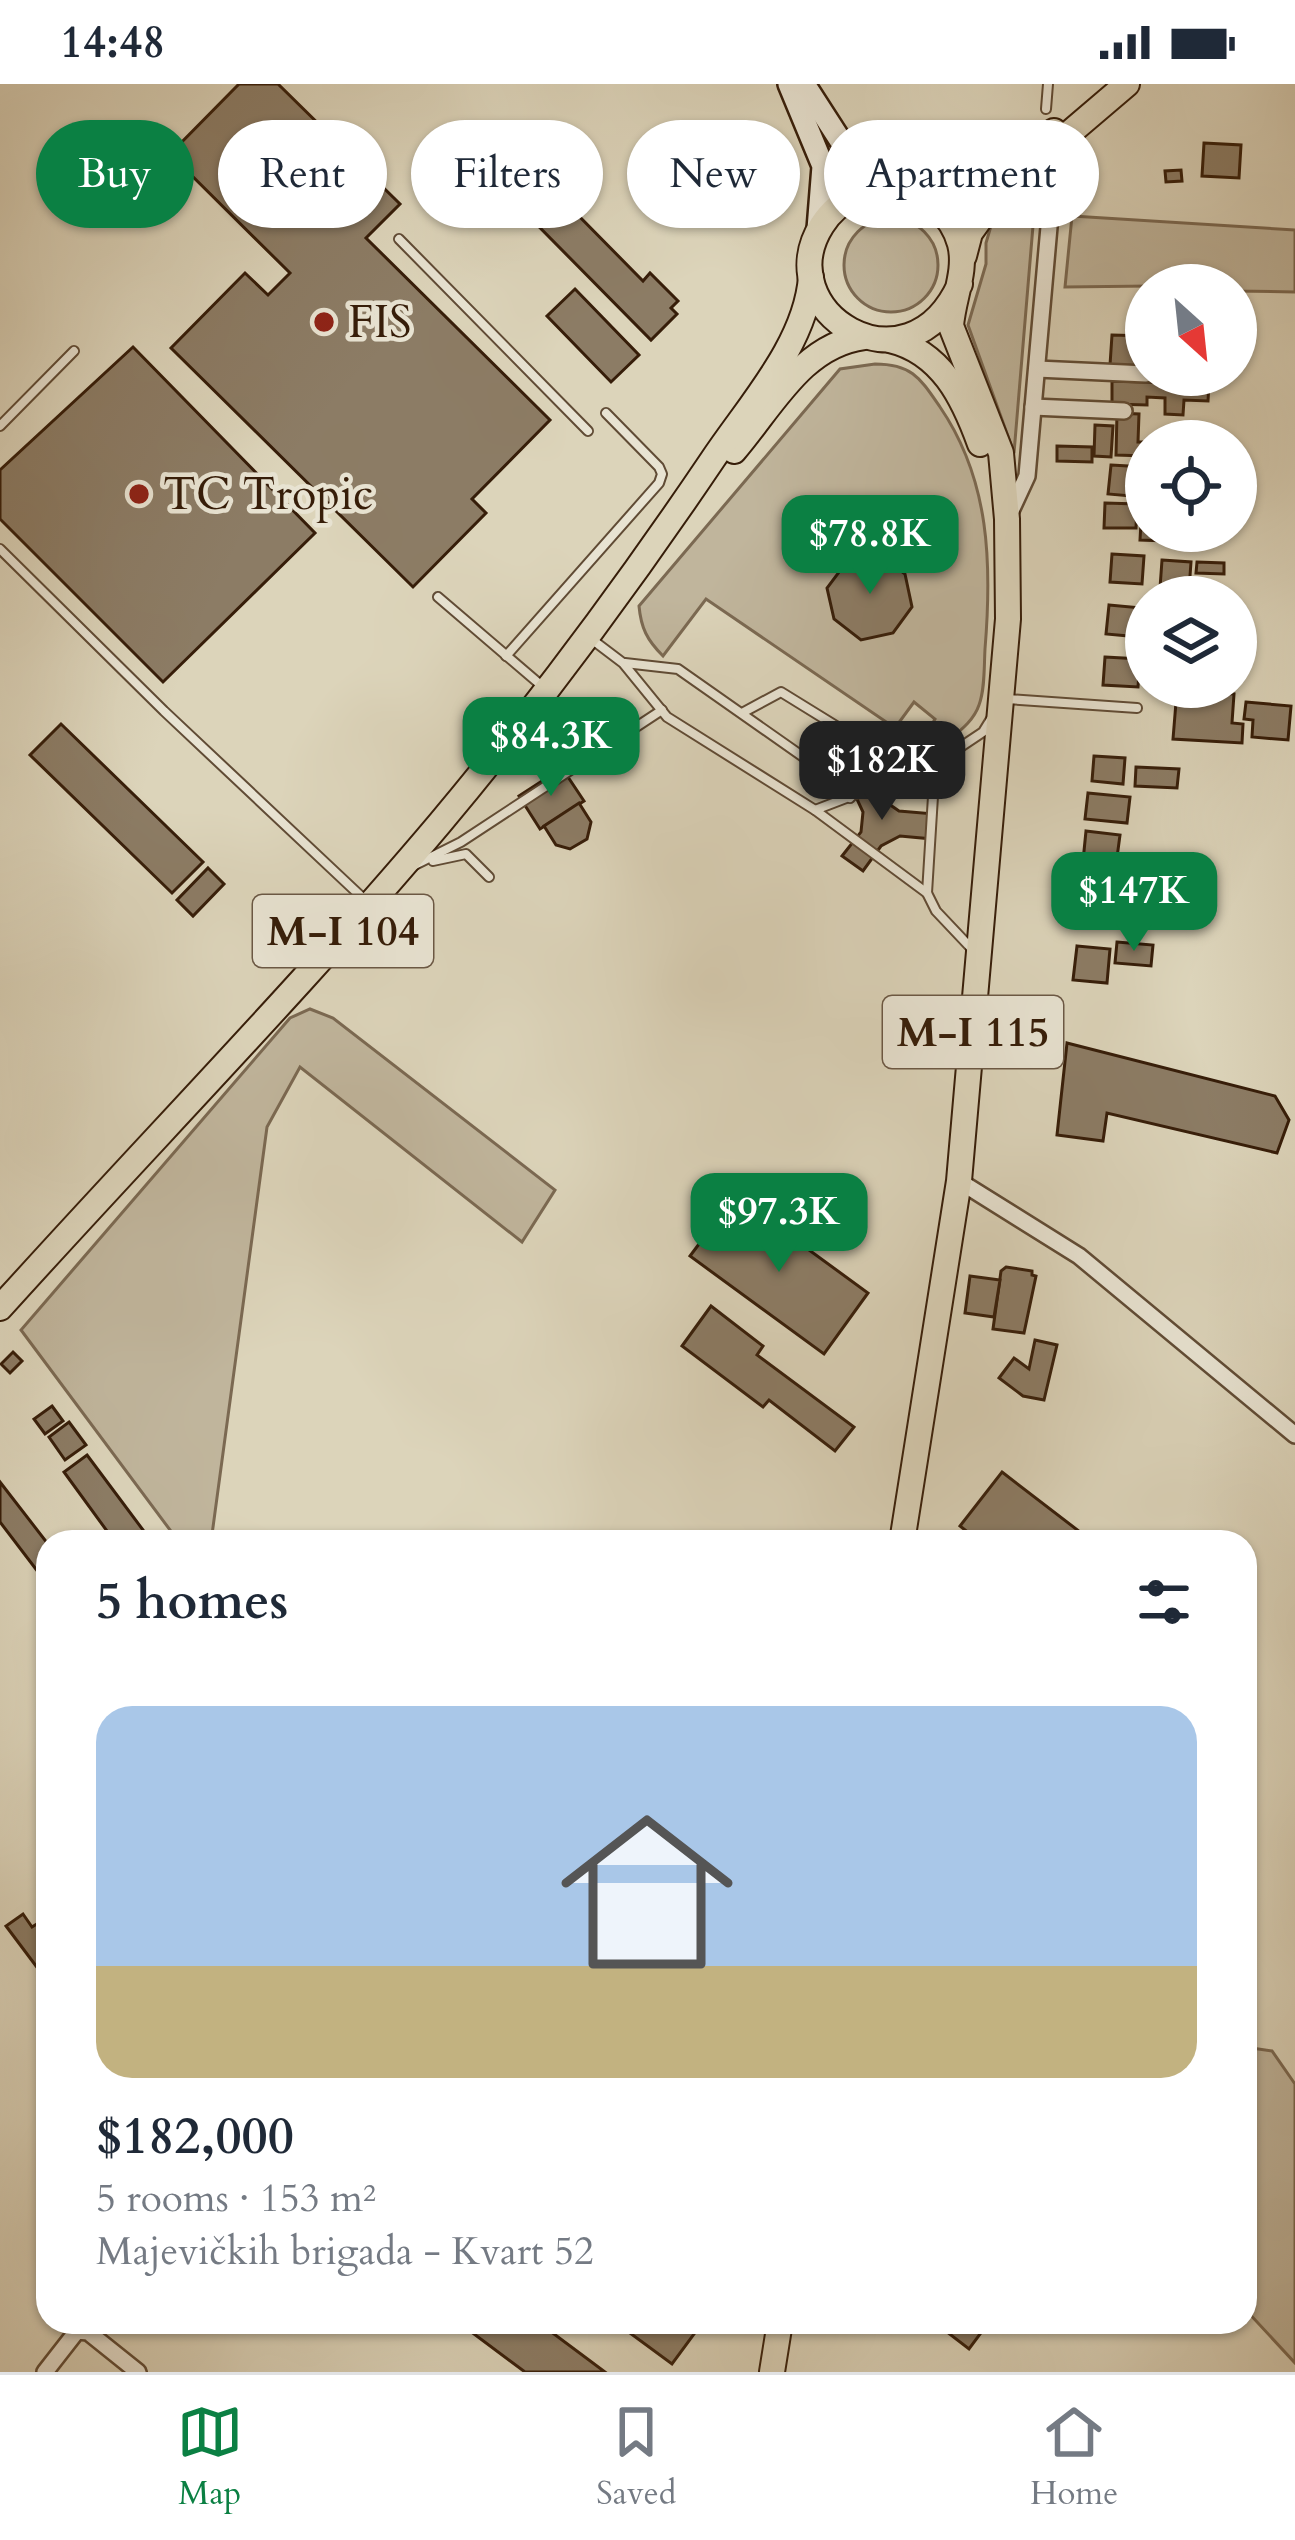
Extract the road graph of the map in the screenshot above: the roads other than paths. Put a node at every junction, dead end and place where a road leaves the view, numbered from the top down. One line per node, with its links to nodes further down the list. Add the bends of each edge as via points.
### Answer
1 (789, 84): 11 (main road, via 823,166)
2 (804, 84): 6 (main road)
3 (1048, 84): 5 (lane)
4 (1127, 84): 7 (main road, M-I 115); 13 (main road, M-I 115, via 998,194 970,232)
5 (1046, 109)
6 (827, 120)
7 (1072, 120)
8 (824, 223): 11 (main road)
9 (952, 228): 13 (main road, M-I 115)
10 (1049, 228): 18 (street)
11 (818, 229): 14 (main road)
12 (399, 239): 24 (lane)
13 (961, 274): 16 (main road, M-I 115, via 934,323); 25 (main road, M-I 115, via 951,326 1001,453)
14 (811, 275): 15 (main road, via 829,314); 26 (main road, M-I 104, via 809,305 783,354)
15 (864, 337): 16 (main road, M-I 115); 26 (main road, M-I 104, via 810,358)
16 (890, 340): 25 (main road, M-I 115, via 922,350 942,369 975,430)
17 (74, 351): 23 (lane)
18 (1036, 369): 19 (street); 20 (street)
19 (1125, 373)
20 (1033, 406): 21 (street); 25 (street, via 1027,476)
21 (1124, 411)
22 (606, 413): 30 (lane, via 658,466 659,483)
23 (0, 427)
24 (588, 431)
25 (1007, 519): 33 (main road, M-I 115)
26 (662, 535): 29 (main road, M-I 104)
27 (0, 549): 45 (lane)
28 (438, 597): 30 (lane)
29 (589, 637): 31 (lane); 32 (main road, M-I 104)
30 (506, 656): 32 (lane)
31 (623, 663): 35 (lane); 36 (lane, via 678,669)
32 (548, 691): 42 (main road, M-I 104)
33 (1004, 699): 34 (lane); 37 (lane, via 982,732); 46 (main road, M-I 115)
34 (1125, 707)
35 (662, 710): 40 (lane); 41 (lane)
36 (742, 713): 38 (lane, via 781,692); 39 (lane)
37 (935, 764): 38 (lane); 44 (lane)
38 (910, 772): 39 (lane)
39 (850, 798): 40 (lane)
40 (815, 810): 44 (lane)
41 (426, 862): 42 (lane); 43 (lane, via 466,854)
42 (399, 869): 45 (main road, M-I 104)
43 (489, 877)
44 (927, 892): 46 (lane)
45 (369, 903): 48 (main road, M-I 104)
46 (980, 957): 47 (main road, M-I 115)
47 (959, 1180): 49 (street, via 1079,1256); 50 (main road, M-I 115)
48 (0, 1308)
49 (1295, 1435)
50 (904, 1530)
51 (75, 2334): 54 (street)
52 (90, 2334): 55 (street)
53 (778, 2334): 56 (main road)
54 (45, 2372)
55 (138, 2372)
56 (772, 2372)

